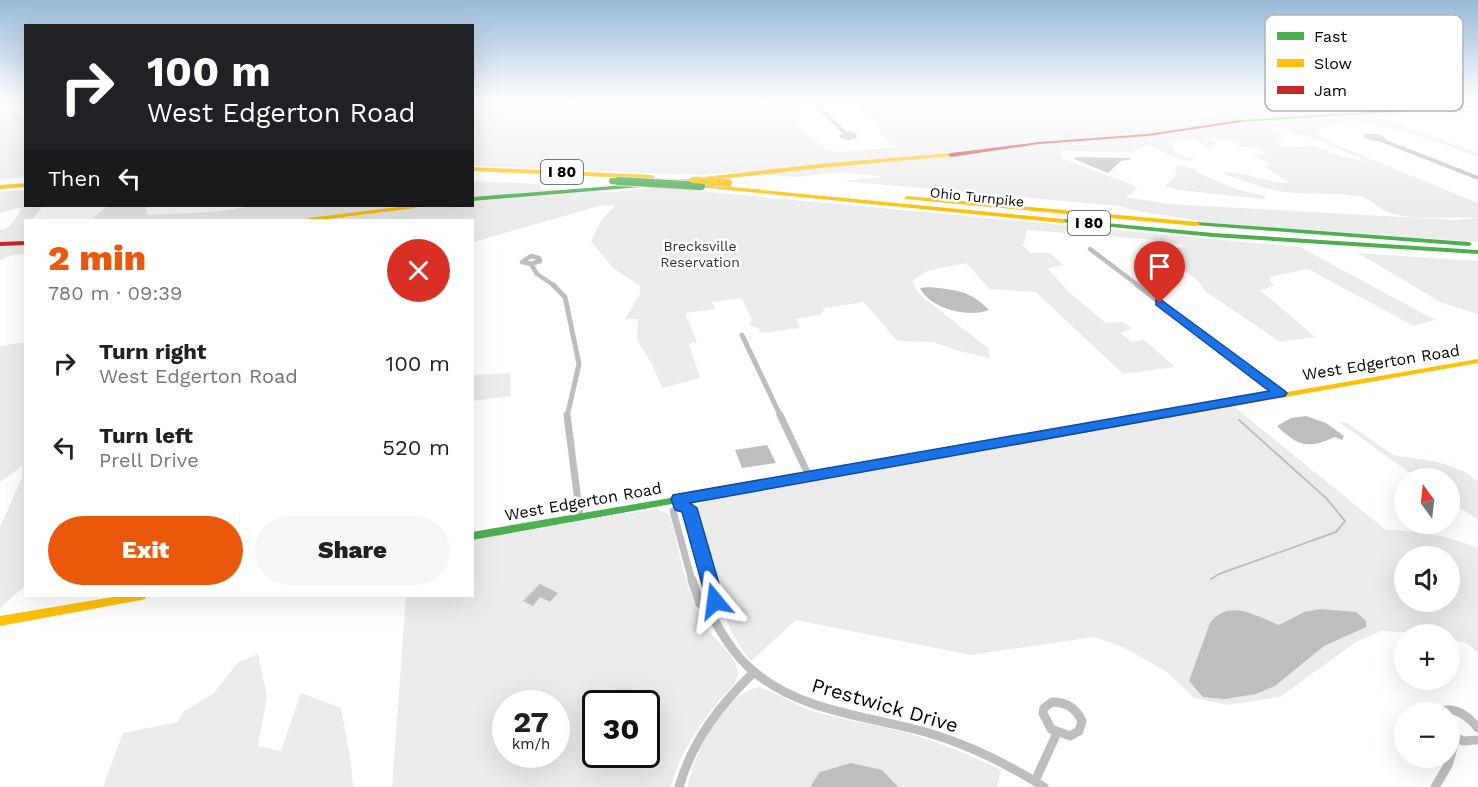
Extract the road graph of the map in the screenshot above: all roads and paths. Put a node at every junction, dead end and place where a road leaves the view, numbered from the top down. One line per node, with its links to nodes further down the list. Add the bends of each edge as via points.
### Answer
1 (1124, 137): 10 (main road, via 627,188)
2 (1381, 140): 5 (street)
3 (474, 169): 15 (main road, Ohio Turnpike / I 80, bridge, via 652,177)
4 (474, 176): 17 (main road, Ohio Turnpike / I 80, bridge, via 701,186 1213,235)
5 (1478, 178)
6 (0, 182): 7 (main road)
7 (24, 183)
8 (24, 183): 9 (main road)
9 (0, 187)
10 (474, 199)
11 (407, 207): 12 (main road)
12 (317, 219)
13 (24, 243): 14 (main road)
14 (0, 244)
15 (1478, 245)
16 (1090, 249): 21 (street)
17 (1478, 252)
18 (531, 264): 24 (street, via 565,297 579,364 566,420)
19 (742, 335): 22 (street)
20 (1478, 361): 21 (main road, West Edgerton Road)
21 (1280, 393): 22 (main road, West Edgerton Road)
22 (809, 476): 23 (main road, West Edgerton Road)
23 (679, 503): 24 (main road, West Edgerton Road); 27 (street, Prestwick Drive, via 674,511 696,595); 27 (street, via 689,508 712,589 715,601)
24 (580, 517): 25 (main road, West Edgerton Road)
25 (474, 536)
26 (135, 597): 28 (main road)
27 (709, 611): 29 (street, Prestwick Drive, via 728,644)
28 (0, 621)
29 (754, 672): 36 (street, Prestwick Drive, via 803,701 951,741); 37 (street, via 704,729 693,746)
30 (1460, 713): 31 (street)
31 (1478, 728)
32 (1057, 733): 36 (street)
33 (1460, 738): 34 (street)
34 (1478, 740)
35 (1446, 768): 38 (street)
36 (1039, 784)
37 (679, 787)
38 (1435, 787)

